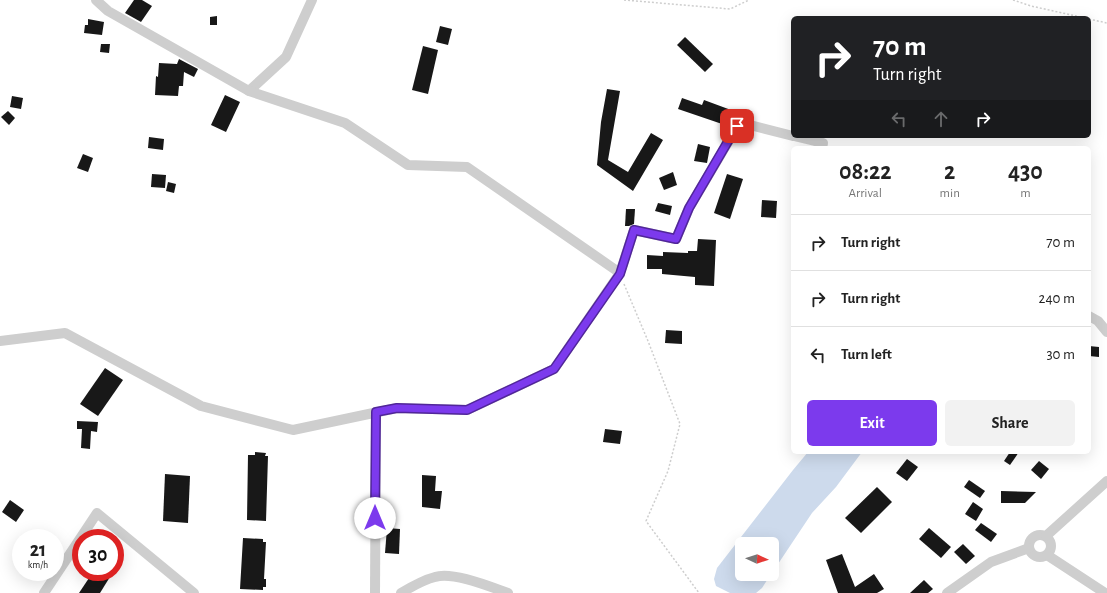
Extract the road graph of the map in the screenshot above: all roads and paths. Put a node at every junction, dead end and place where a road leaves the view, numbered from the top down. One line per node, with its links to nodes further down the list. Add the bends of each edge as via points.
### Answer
1 (96, 0): 9 (street, via 108,11)
2 (312, 0): 9 (street, via 286,57)
3 (624, 0): 4 (path, via 730,9)
4 (749, 0)
5 (1013, 0): 6 (path)
6 (1075, 16)
7 (1091, 19): 8 (path)
8 (1107, 23)
9 (249, 90): 13 (street, via 345,124 408,165 467,167)
10 (791, 135): 13 (street, via 754,126 737,126 689,208 676,239 634,230)
11 (802, 138): 12 (street, via 823,143)
12 (822, 146)
13 (620, 274): 17 (street, via 554,369 467,410 397,408); 27 (path, via 680,424 668,470 646,521)
14 (1091, 317): 15 (street)
15 (1107, 332)
16 (0, 341): 17 (street, via 65,333 201,406 293,430)
17 (376, 412): 24 (street)
18 (1107, 481): 19 (street)
19 (1046, 536): 20 (street, via 1034,536 1030,540); 21 (street, via 1051,543)
20 (1029, 548): 21 (street, via 1034,556); 28 (street, via 991,562)
21 (1047, 555): 29 (street)
22 (192, 592): 23 (street, via 97,513)
23 (44, 593)
24 (375, 593)
25 (401, 593): 26 (street, via 436,576 447,576 469,580)
26 (508, 593)
27 (699, 593)
28 (947, 593)
29 (1105, 593)

